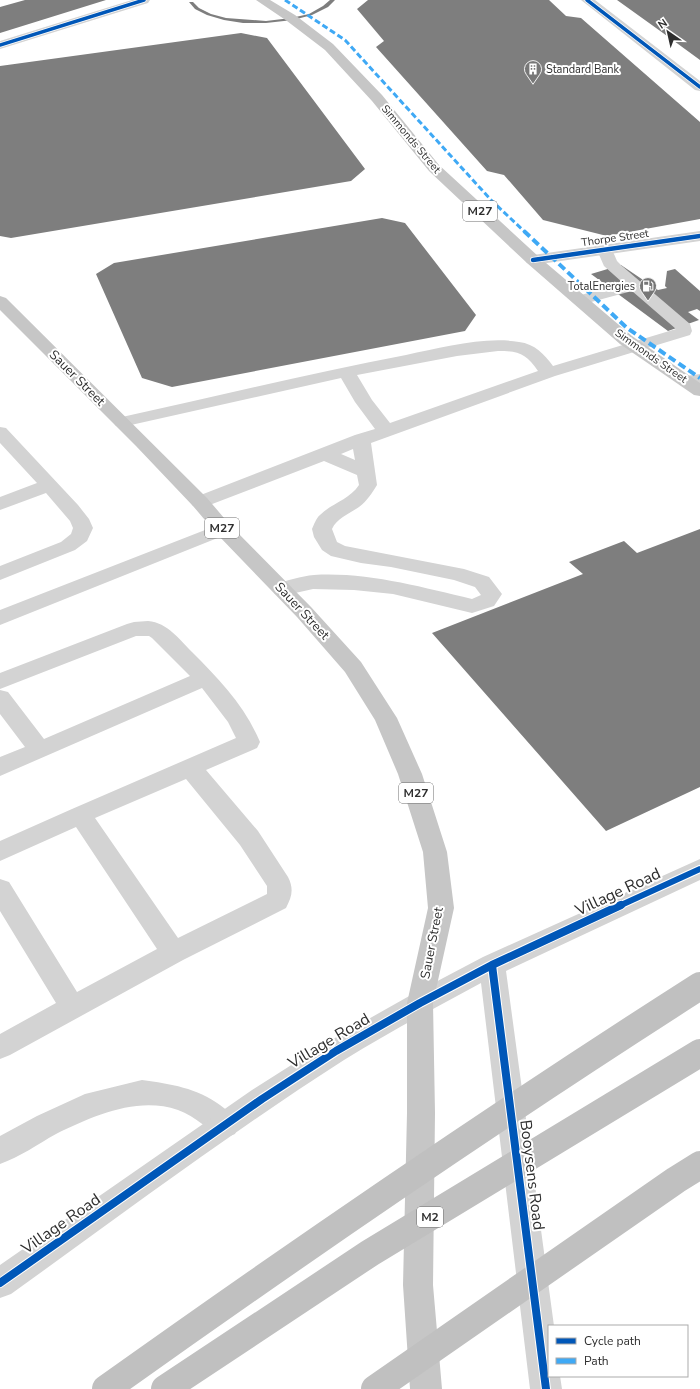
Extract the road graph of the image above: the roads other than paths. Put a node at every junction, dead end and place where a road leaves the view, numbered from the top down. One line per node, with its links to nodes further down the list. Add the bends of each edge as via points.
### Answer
1 (144, 0): 4 (street)
2 (262, 0): 8 (main road, Simmonds Street / M27, via 329,47 377,98 434,168)
3 (587, 0): 5 (street)
4 (0, 45)
5 (700, 87)
6 (700, 236): 7 (street, Thorpe Street)
7 (606, 250): 8 (street, Thorpe Street); 9 (street, via 612,265)
8 (533, 260): 10 (main road, Simmonds Street / M27)
9 (635, 285): 10 (street); 12 (street, via 685,330)
10 (580, 300): 12 (main road, Simmonds Street / M27)
11 (0, 301): 16 (main road, Sauer Street / M27)
12 (636, 347): 14 (street); 15 (main road, Simmonds Street / M27)
13 (346, 371): 14 (street, via 467,349 503,346 520,347 532,352); 16 (street); 17 (street, via 364,402)
14 (549, 373): 17 (street)
15 (695, 384)
16 (122, 422): 23 (main road, Sauer Street / M27)
17 (386, 431): 19 (street)
18 (3, 440): 22 (street)
19 (362, 440): 20 (street); 21 (street)
20 (324, 454): 21 (street); 23 (street)
21 (366, 472): 27 (street, via 368,485 362,494 327,519 322,529 329,546 361,557 457,574 482,582 492,594 490,599 483,604 472,606 393,587 354,583 313,582)
22 (49, 486): 24 (street); 26 (street, via 79,519 83,528 80,537 68,546)
23 (200, 502): 25 (main road, Sauer Street / M27)
24 (0, 504)
25 (223, 530): 27 (main road, Sauer Street / M27); 28 (street)
26 (0, 573)
27 (282, 589): 42 (main road, Sauer Street / M27, via 353,667 386,718 410,774 435,852 442,908)
28 (0, 618)
29 (205, 678): 30 (street, via 165,637 153,629 134,629); 32 (street); 34 (street, via 231,711 249,742)
30 (0, 681)
31 (0, 698): 32 (street)
32 (40, 750): 33 (street)
33 (0, 767)
34 (190, 767): 35 (street); 39 (street, via 249,838 279,884 280,895 277,901)
35 (80, 815): 36 (street); 39 (street)
36 (0, 852)
37 (700, 869): 40 (street, Village Road)
38 (0, 889): 43 (street)
39 (174, 952): 43 (street)
40 (492, 965): 42 (street, Village Road); 54 (street, Booysens Road)
41 (700, 986): 50 (highway, bridge, via 494,1118 353,1214)
42 (420, 1003): 46 (street, Village Road, via 336,1051); 53 (main road, M27, via 418,1285)
43 (74, 1008): 44 (street)
44 (0, 1047)
45 (700, 1054): 51 (highway, M2, bridge, via 370,1253)
46 (225, 1125): 47 (street, via 198,1105 177,1097 142,1092 95,1104 47,1125); 49 (street, Village Road)
47 (0, 1151)
48 (700, 1165): 52 (highway, bridge)
49 (0, 1283)
50 (106, 1389)
51 (165, 1389)
52 (375, 1389)
53 (426, 1389)
54 (546, 1389)

